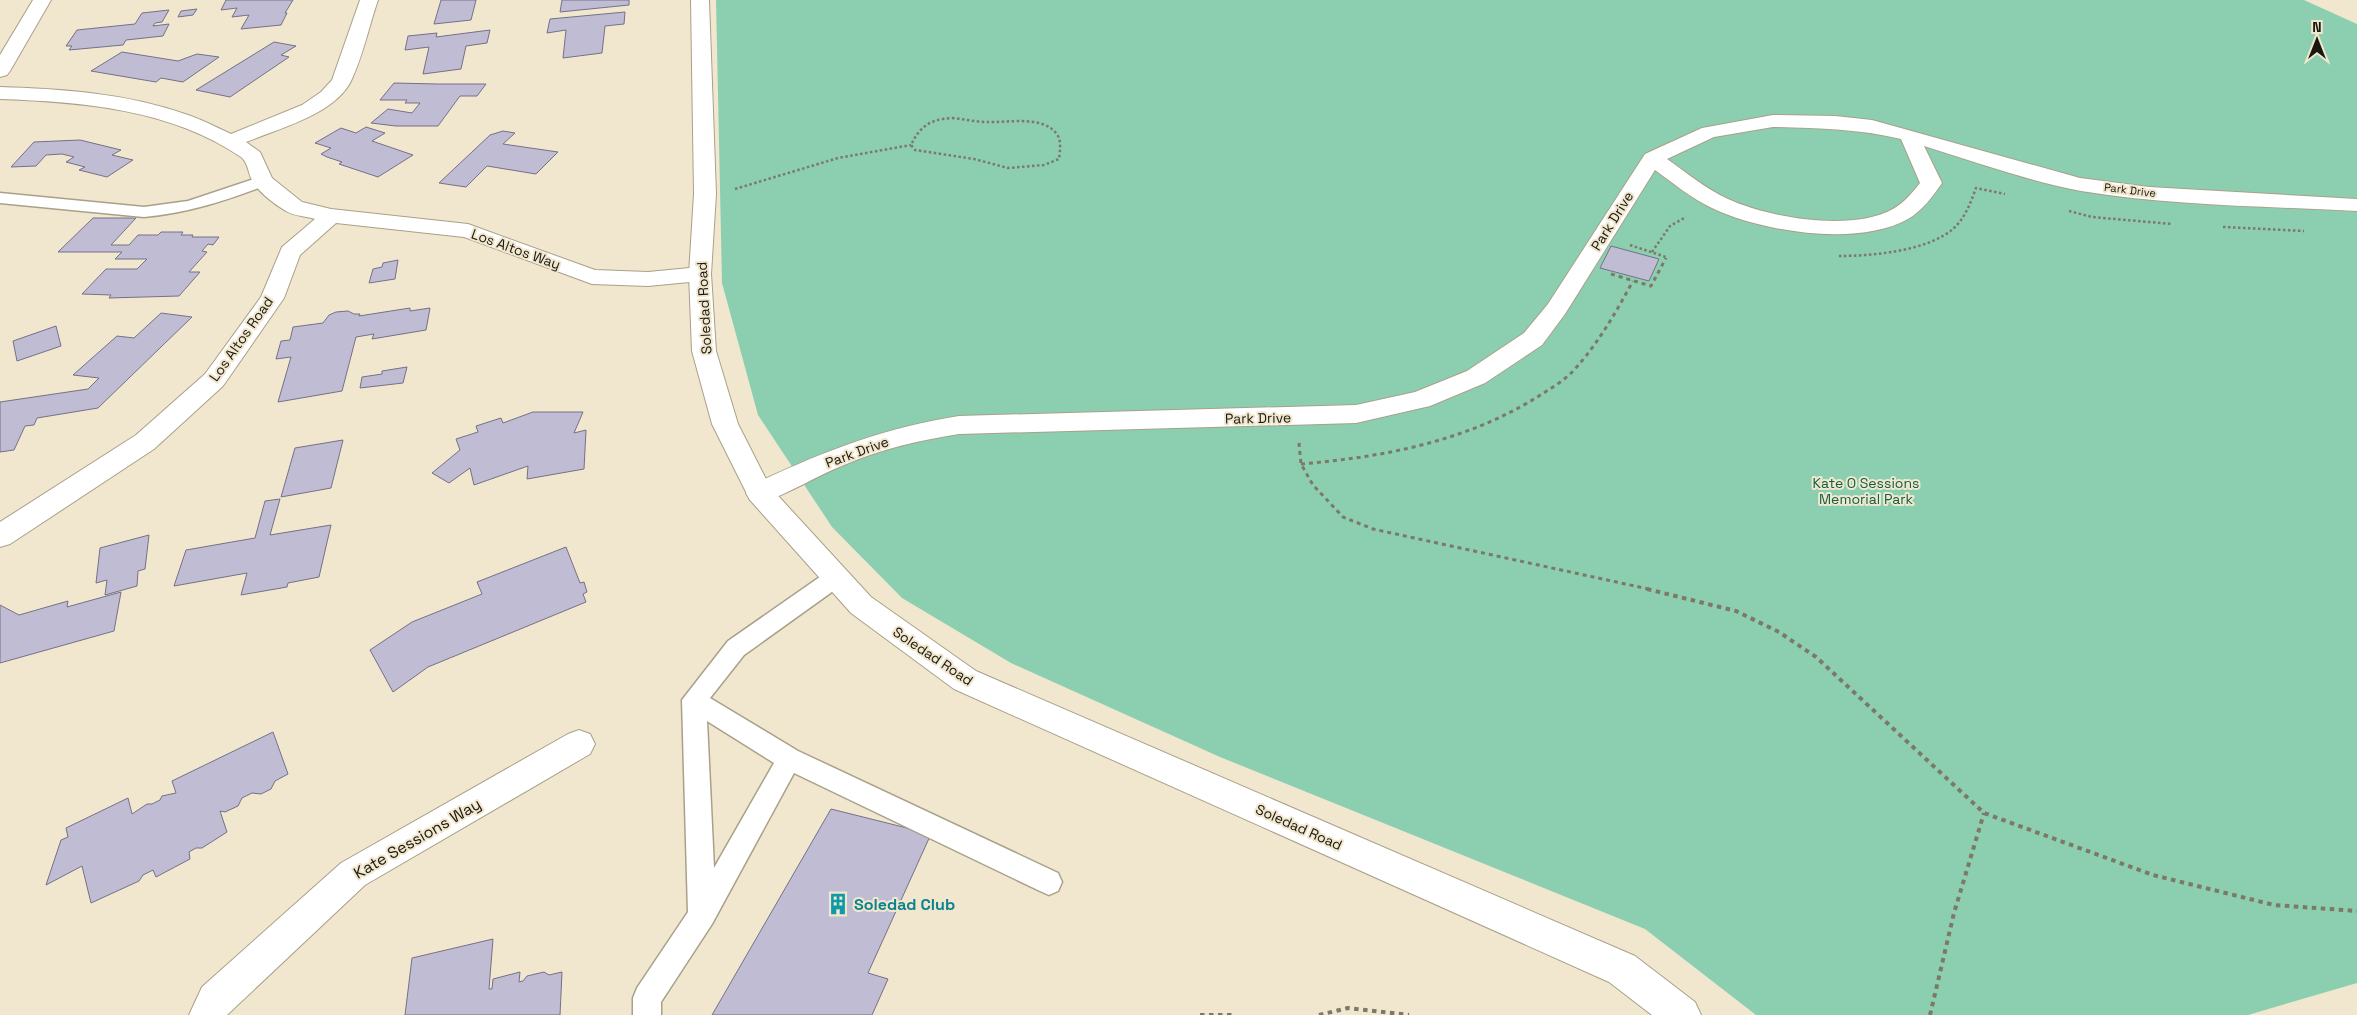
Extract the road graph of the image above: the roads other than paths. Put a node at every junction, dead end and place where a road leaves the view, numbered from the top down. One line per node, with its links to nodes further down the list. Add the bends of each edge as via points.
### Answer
1 (42, 0): 4 (street)
2 (369, 0): 7 (street, via 341,81 328,96 309,109)
3 (700, 0): 13 (street, Soledad Road, via 705,194)
4 (0, 71)
5 (0, 93): 7 (street, via 62,95 123,104 178,118)
6 (1909, 135): 8 (street, Park Drive, via 1836,122 1773,121 1709,132); 8 (street, via 1932,183 1916,202 1898,215 1875,223 1842,226 1775,222 1748,214 1718,202); 11 (street, Park Drive, via 2080,184 2159,194)
7 (231, 141): 9 (street, via 253,156)
8 (1652, 158): 14 (street, Park Drive, via 1557,309 1533,339 1476,376 1421,400 1356,414 1296,418 960,425 879,442 800,473)
9 (263, 181): 10 (lane, via 219,197 163,211 144,212); 12 (street, via 294,207)
10 (0, 198)
11 (2357, 205)
12 (331, 216): 13 (street, Los Altos Way, via 468,231 592,277 648,279); 15 (street, Los Altos Road, via 290,252 272,298 214,380 145,442)
13 (700, 274): 14 (street, Soledad Road, via 706,360 724,424)
14 (760, 493): 16 (street, Soledad Road)
15 (0, 536)
16 (835, 578): 17 (lane, via 736,648); 24 (street, Soledad Road, via 861,606 965,680 1622,969)
17 (694, 700): 19 (lane); 21 (lane)
18 (579, 744): 22 (street, Kate Sessions Way, via 353,874 215,1000)
19 (789, 759): 20 (lane); 21 (lane)
20 (1050, 882)
21 (702, 915): 23 (lane, via 647,998)
22 (208, 1015)
23 (648, 1015)
24 (1682, 1015)

